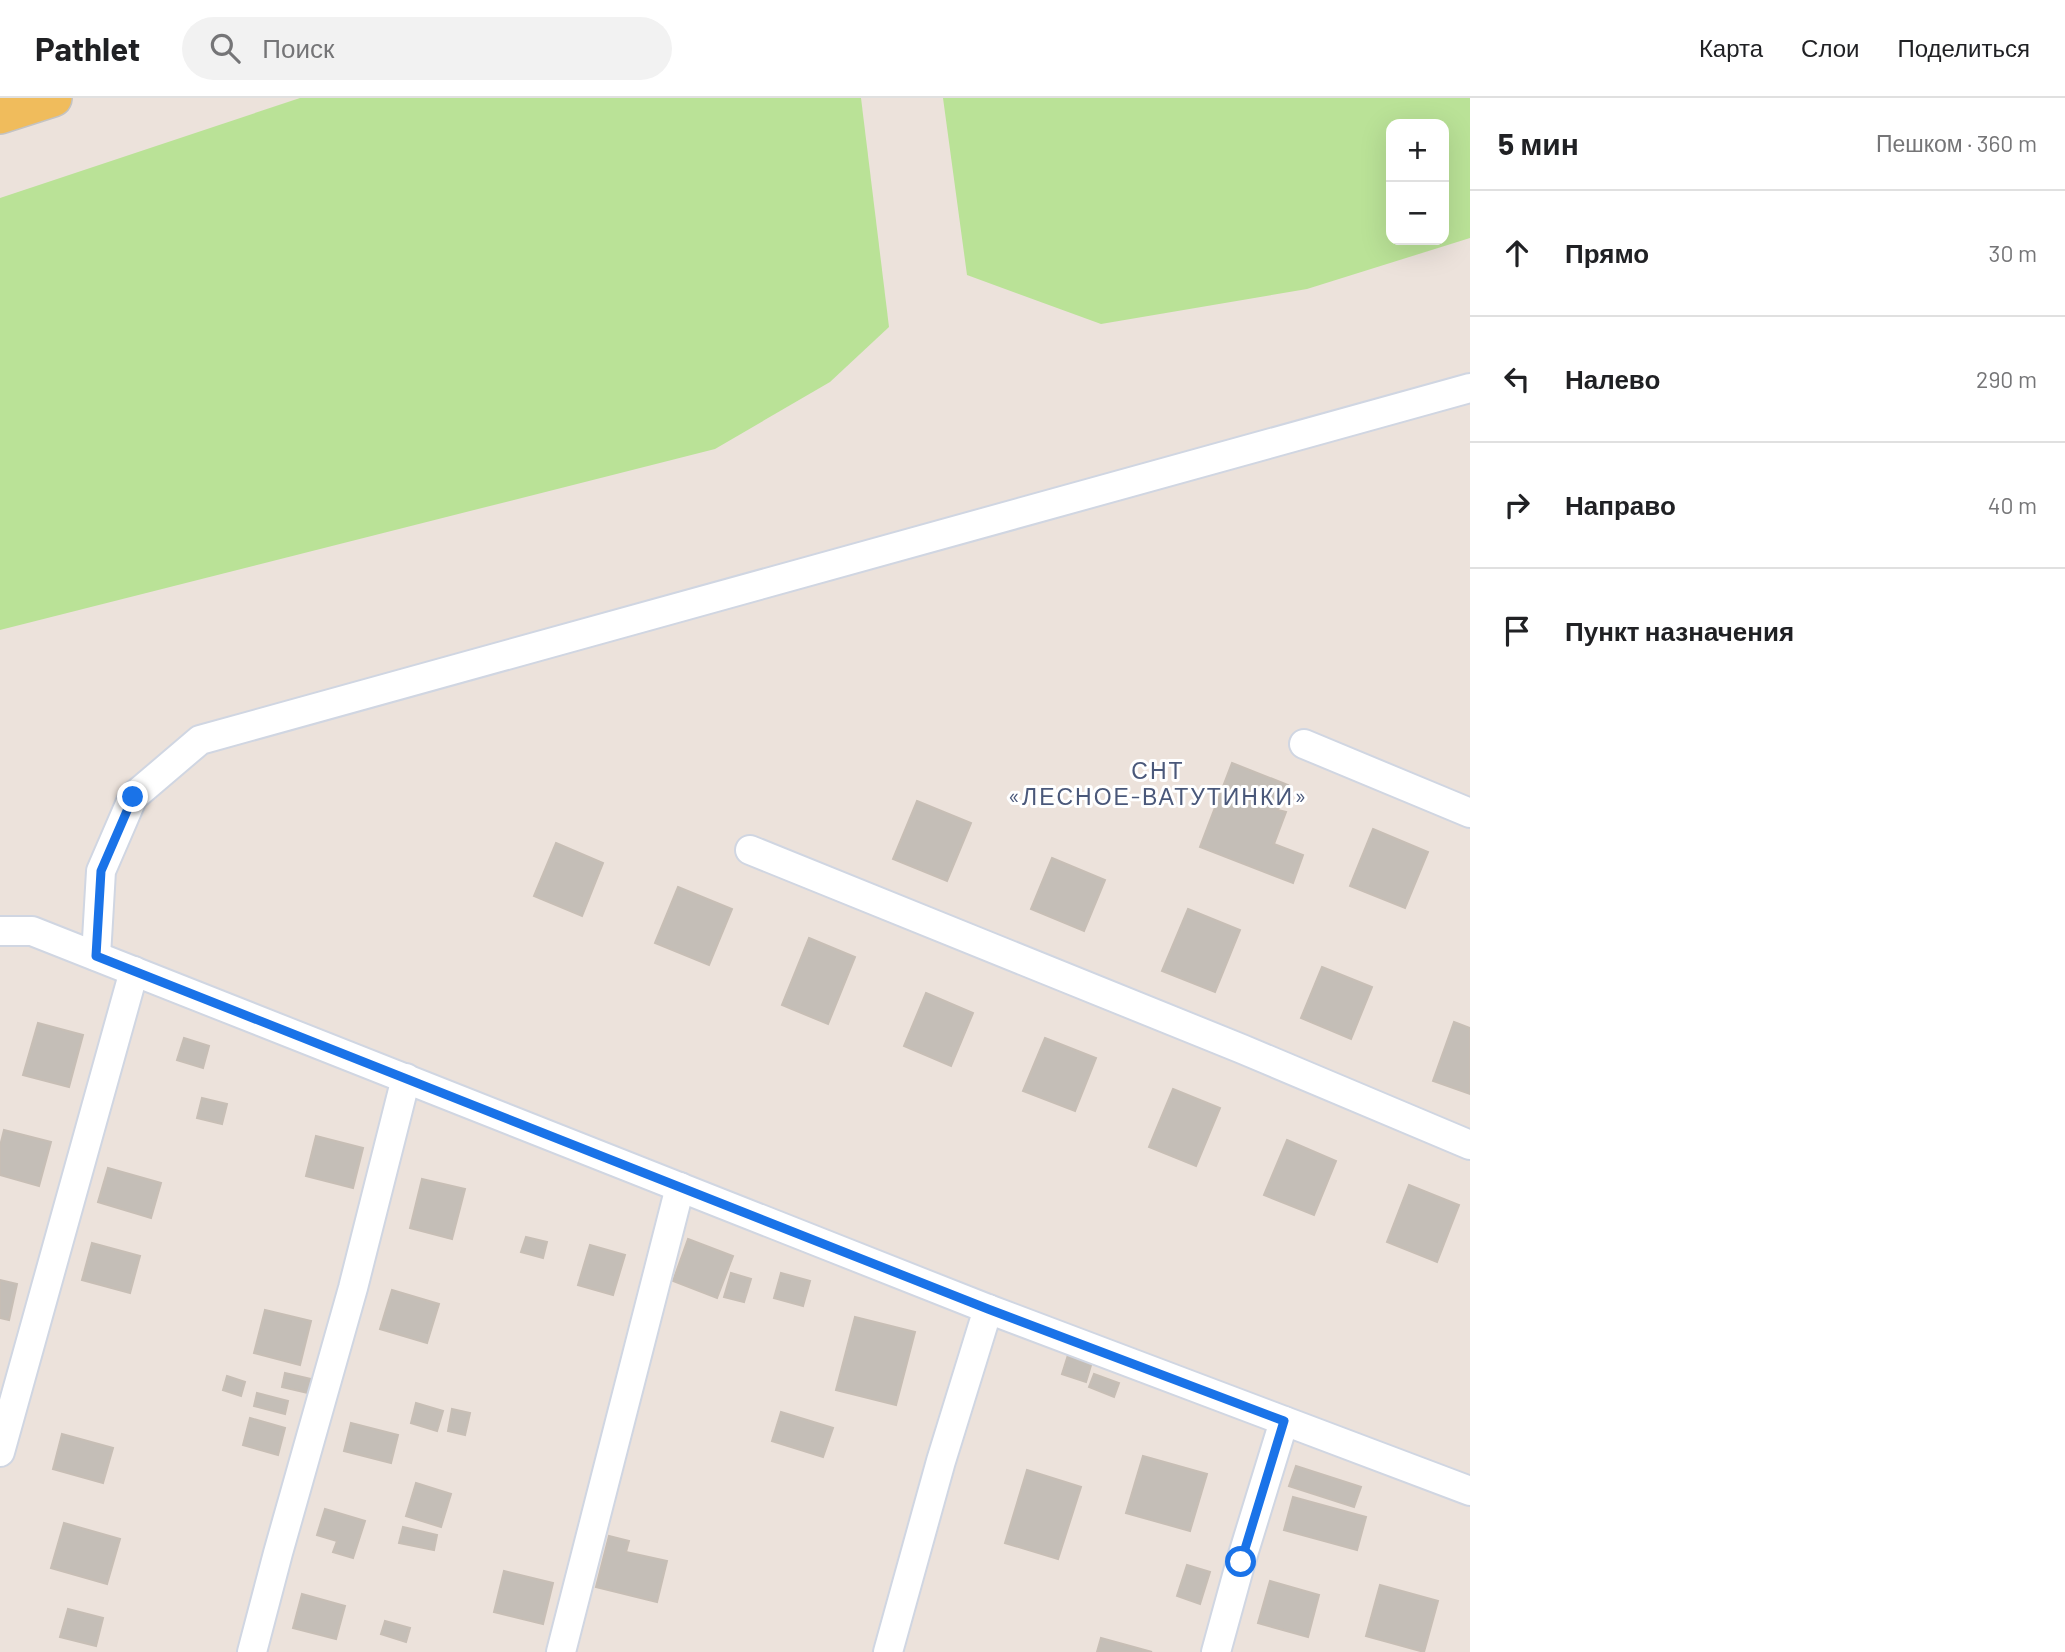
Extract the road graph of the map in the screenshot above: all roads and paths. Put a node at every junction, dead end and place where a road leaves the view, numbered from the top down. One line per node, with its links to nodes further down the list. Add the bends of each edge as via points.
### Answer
1 (53, 98): 2 (main road)
2 (0, 115)
3 (1470, 387): 8 (street, via 200,740 133,797 101,871)
4 (1304, 744): 5 (street)
5 (1470, 813)
6 (750, 850): 11 (street)
7 (0, 931): 8 (street, via 33,931)
8 (96, 956): 9 (street)
9 (134, 971): 10 (street); 15 (street)
10 (407, 1078): 12 (street); 17 (street)
11 (1470, 1145)
12 (680, 1187): 13 (street); 18 (street)
13 (988, 1309): 14 (street); 19 (street)
14 (1284, 1421): 16 (street); 20 (street)
15 (0, 1452)
16 (1470, 1491)
17 (252, 1652)
18 (561, 1652)
19 (888, 1652)
20 (1216, 1652)

